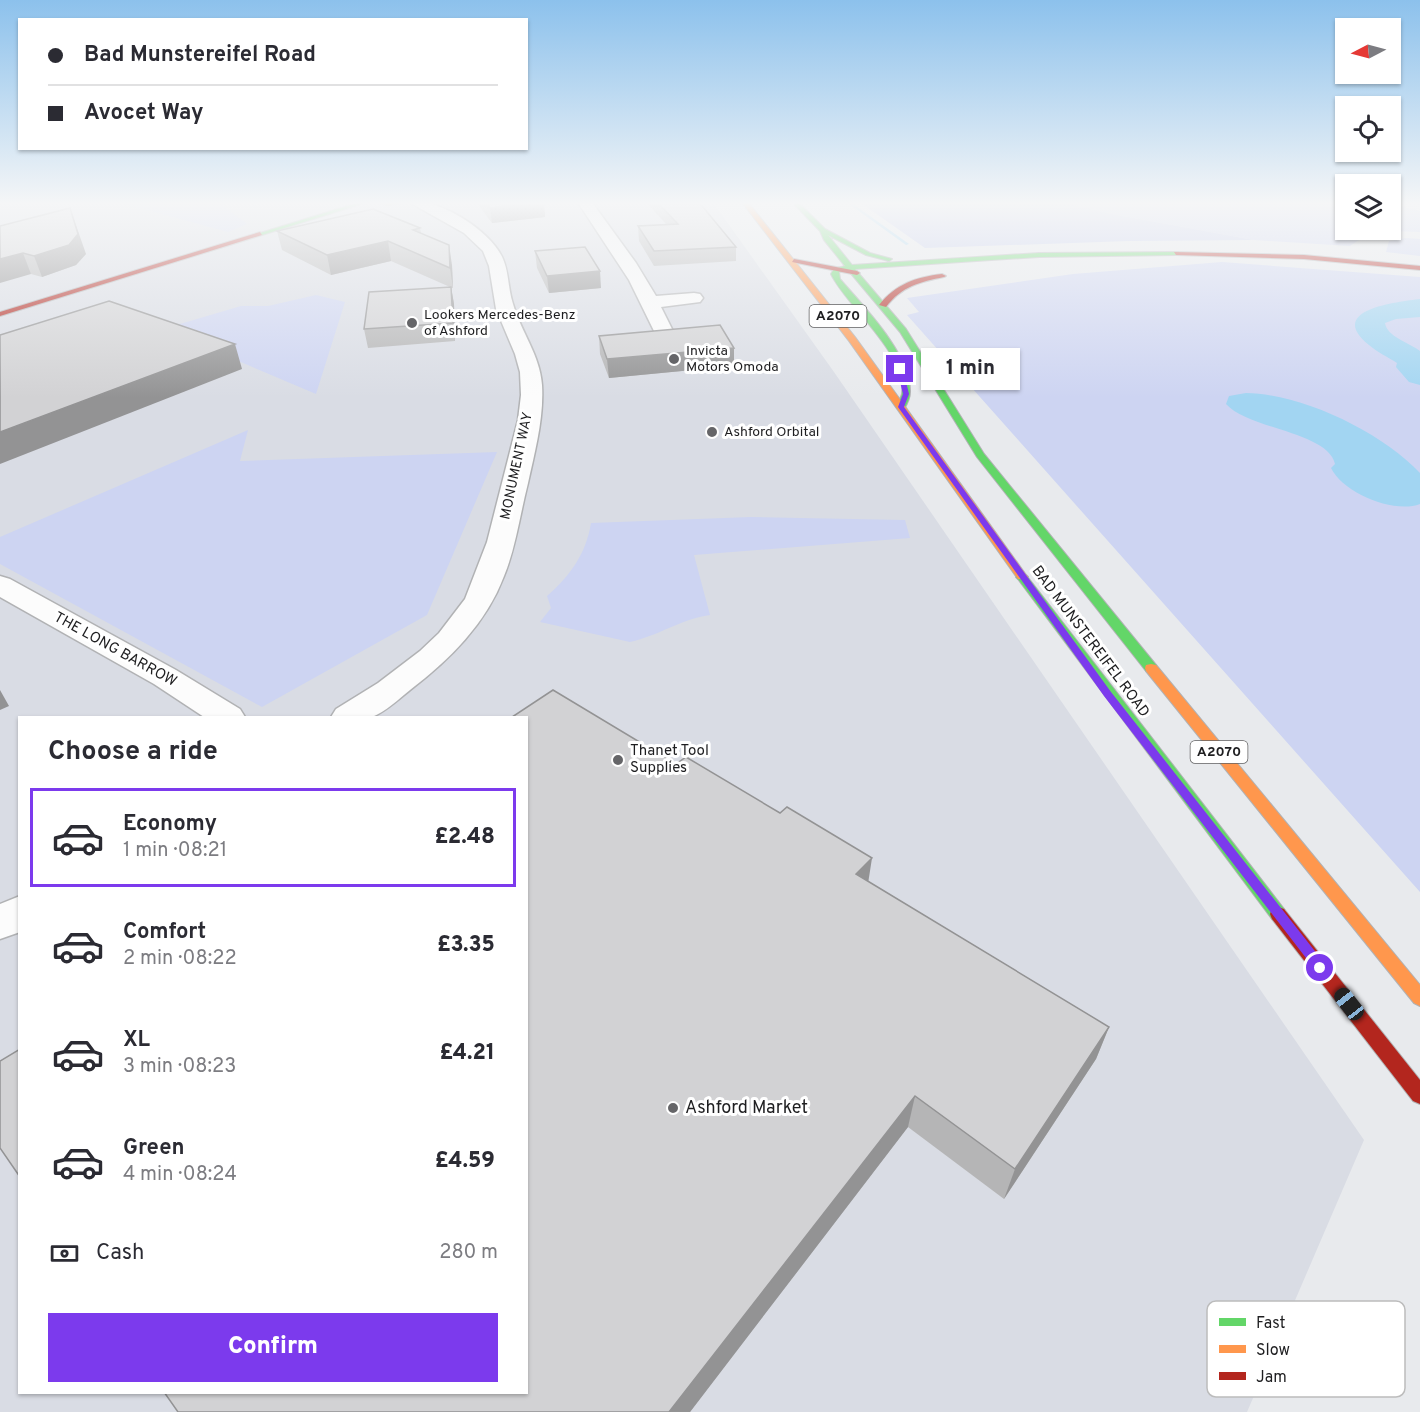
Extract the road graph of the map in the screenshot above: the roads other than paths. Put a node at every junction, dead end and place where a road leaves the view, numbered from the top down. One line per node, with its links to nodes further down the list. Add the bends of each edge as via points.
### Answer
1 (154, 267): 14 (main road)
2 (499, 267): 19 (street, MONUMENT WAY, via 505,308 531,381 524,447 490,577 465,620 424,664)
3 (632, 267): 12 (street)
4 (799, 267): 16 (main road, BAD MUNSTEREIFEL ROAD / A2070)
5 (829, 267): 10 (main road)
6 (845, 267): 10 (main road, BAD MUNSTEREIFEL ROAD / A2070)
7 (873, 267): 10 (main road)
8 (917, 267): 10 (main road)
9 (1041, 267): 13 (main road, via 912,280 894,289)
10 (847, 270): 13 (main road, BAD MUNSTEREIFEL ROAD / A2070); 16 (main road, via 834,274 900,369 906,394)
11 (694, 298): 12 (street)
12 (652, 302): 15 (street)
13 (883, 305): 22 (main road, BAD MUNSTEREIFEL ROAD / A2070, via 934,378 980,455)
14 (0, 314)
15 (663, 331)
16 (901, 407): 23 (main road, BAD MUNSTEREIFEL ROAD / A2070, via 1107,694)
17 (0, 585): 18 (street, THE LONG BARROW)
18 (226, 716)
19 (350, 716)
20 (18, 913): 21 (street)
21 (0, 923)
22 (1420, 998)
23 (1420, 1095)

